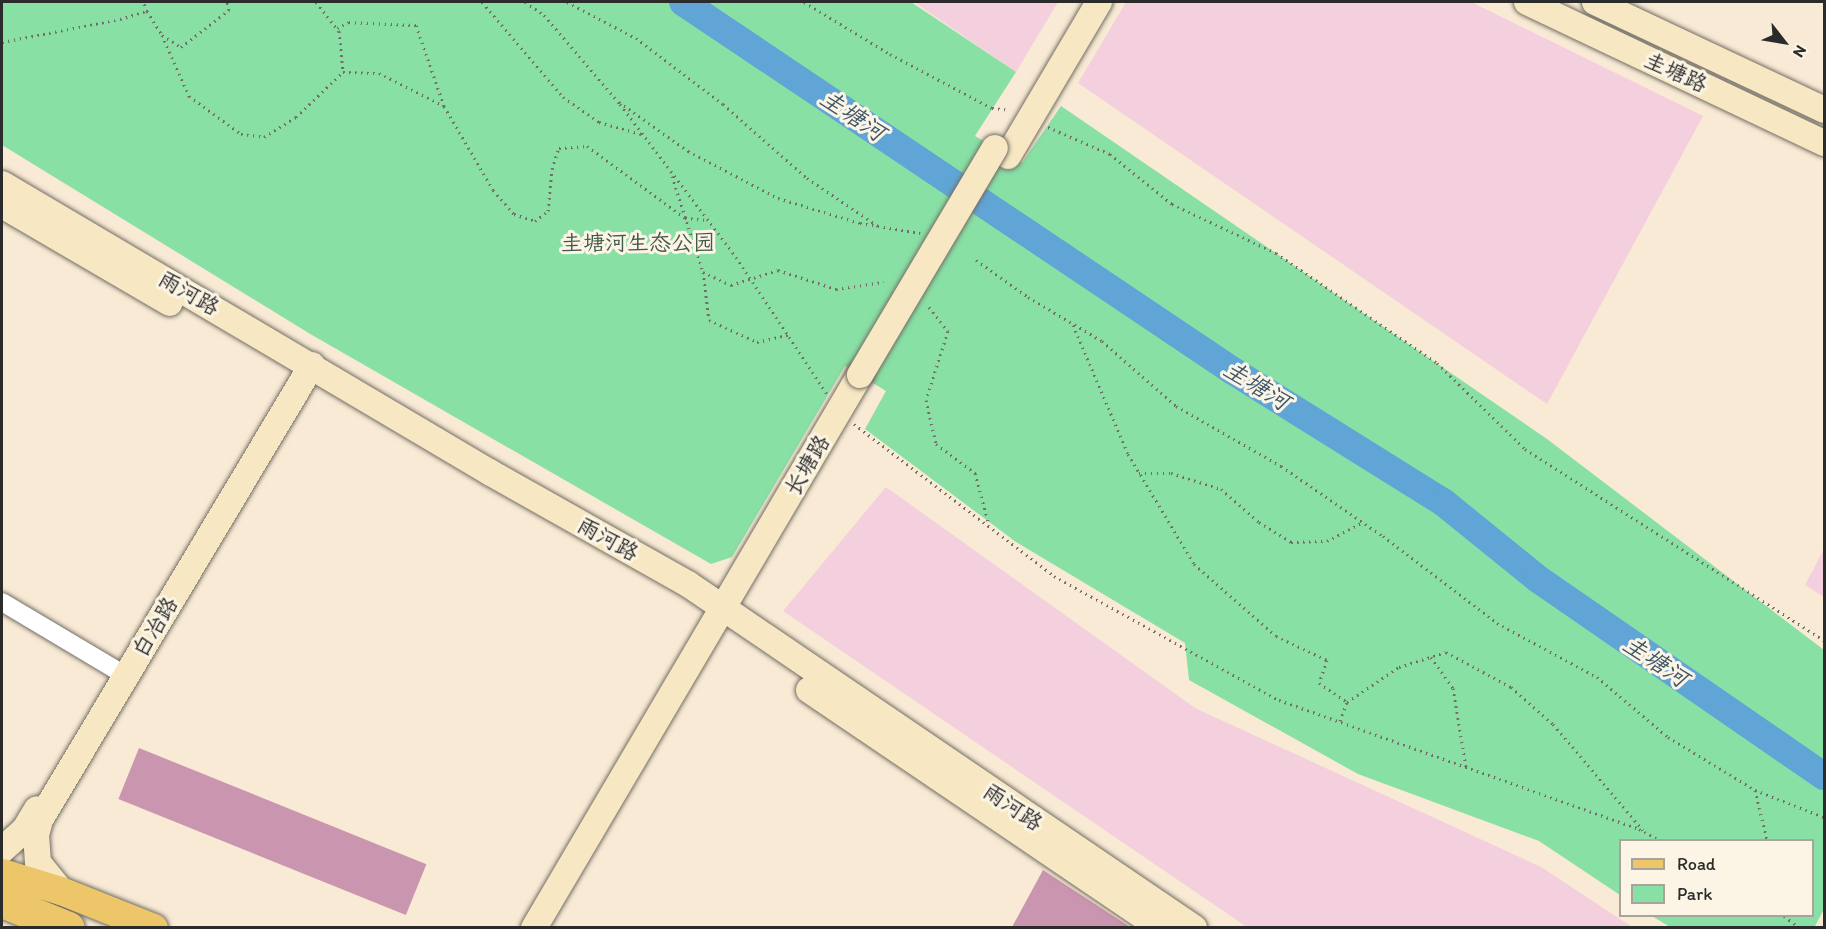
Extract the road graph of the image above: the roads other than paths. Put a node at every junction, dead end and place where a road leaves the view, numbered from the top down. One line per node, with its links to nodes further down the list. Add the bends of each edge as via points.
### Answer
1 (1080, 2): 6 (main road, 长塘路)
2 (1099, 2): 6 (main road, 长塘路)
3 (1527, 2): 7 (main road, 圭塘路)
4 (1595, 2): 5 (main road, 圭塘路)
5 (1824, 110)
6 (1023, 115): 12 (main road, 长塘路, bridge)
7 (1824, 143)
8 (2, 184): 10 (main road, 雨河路)
9 (2, 205): 10 (main road, 雨河路)
10 (305, 371): 12 (main road, 雨河路); 13 (main road, 白冶路)
11 (2, 602): 13 (street)
12 (725, 619): 22 (main road, 长塘路); 23 (main road, 长塘路); 24 (main road, 雨河路, via 886,744); 25 (main road, 雨河路)
13 (123, 674): 14 (main road, 白冶路, via 25,829); 16 (main road, 白冶路, via 40,819 36,835 38,863)
14 (2, 850)
15 (2, 873): 16 (main road)
16 (61, 891): 21 (main road)
17 (2, 901): 20 (highway)
18 (2, 926): 19 (highway)
19 (6, 927)
20 (68, 927)
21 (154, 927)
22 (534, 927)
23 (553, 927)
24 (1160, 927)
25 (1194, 927)

